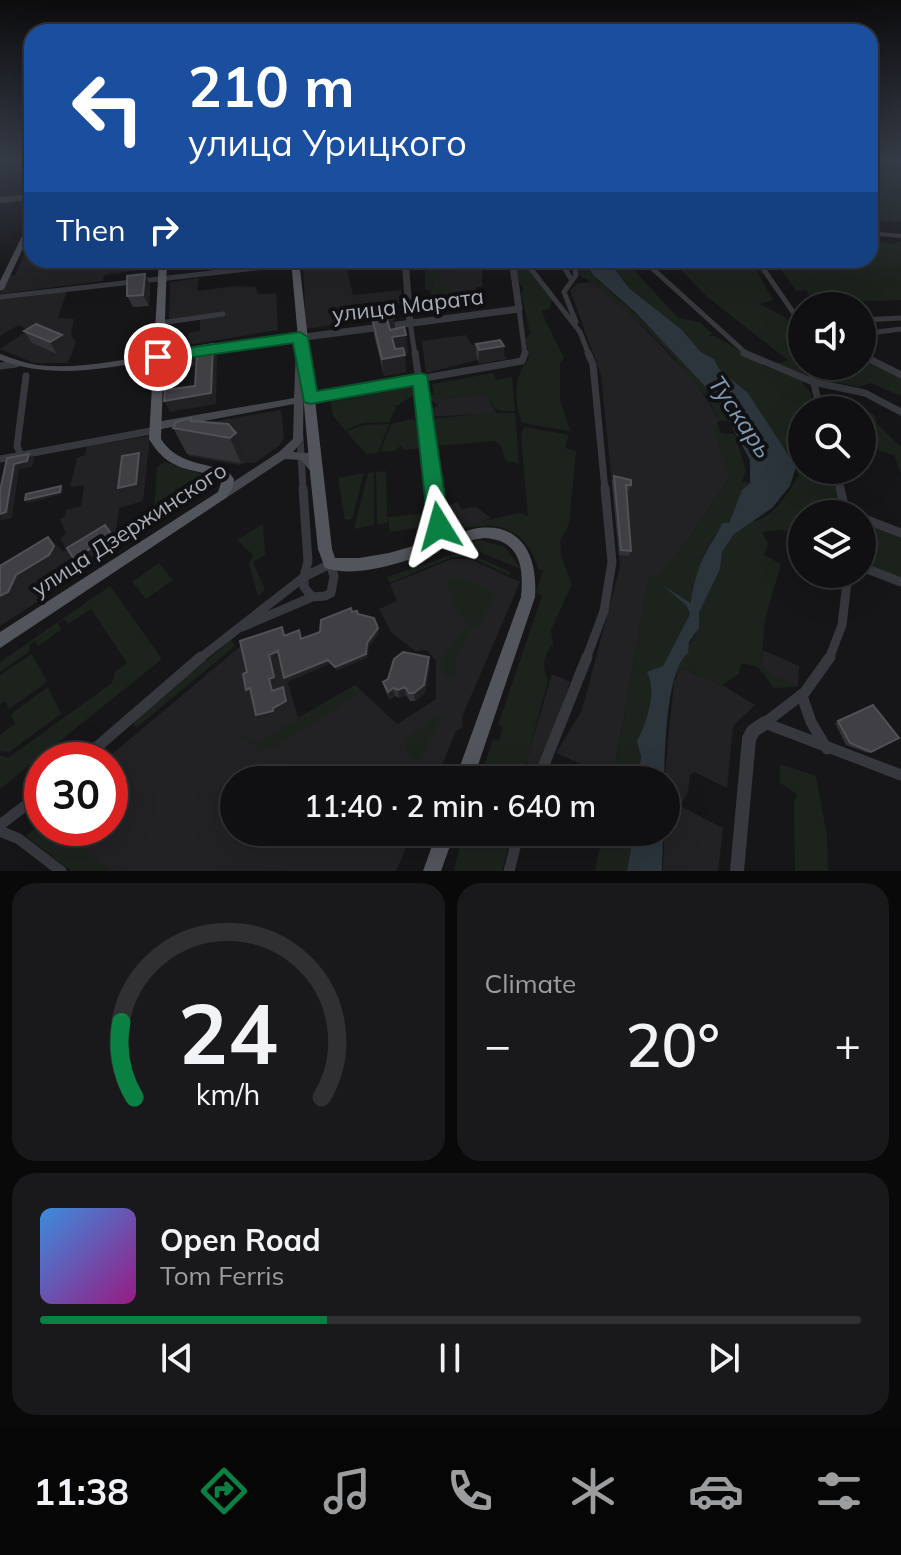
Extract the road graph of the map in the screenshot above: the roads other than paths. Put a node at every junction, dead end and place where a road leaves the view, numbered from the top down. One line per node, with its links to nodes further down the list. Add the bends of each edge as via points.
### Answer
1 (878, 234): 2 (street)
2 (901, 236)
3 (24, 245): 16 (main road)
4 (163, 268): 14 (main road)
5 (245, 268): 14 (street)
6 (295, 268): 28 (main road)
7 (406, 268): 23 (street)
8 (513, 268): 19 (street)
9 (530, 268): 26 (street)
10 (565, 268): 15 (street)
11 (575, 268): 15 (street)
12 (652, 268): 38 (street, via 744,353)
13 (763, 268): 18 (street)
14 (162, 278): 17 (street); 24 (main road)
15 (571, 279): 26 (street, via 563,291)
16 (0, 289)
17 (0, 297)
18 (788, 305)
19 (519, 309): 23 (street, улица Марата); 37 (street, via 525,356 518,362)
20 (223, 314): 24 (street)
21 (901, 318): 22 (street)
22 (876, 319)
23 (410, 322): 28 (street, улица Марата); 37 (street)
24 (160, 323): 30 (main road)
25 (901, 329): 27 (street)
26 (580, 332): 67 (street, via 593,365 612,562 604,611)
27 (876, 332)
28 (300, 337): 29 (street, улица Марата); 40 (main road); 41 (main road)
29 (201, 351)
30 (161, 356): 33 (main road, via 55,369); 43 (main road)
31 (0, 357): 33 (main road)
32 (876, 362): 35 (street)
33 (16, 364): 34 (street)
34 (0, 366)
35 (901, 375)
36 (26, 376): 45 (street, via 17,446)
37 (421, 379): 40 (street); 53 (street)
38 (813, 382): 39 (street); 42 (street, via 865,393)
39 (816, 396)
40 (310, 398): 41 (main road); 49 (main road)
41 (297, 401): 43 (main road); 44 (main road)
42 (901, 412)
43 (156, 428): 45 (street); 50 (main road, via 162,453 174,462 226,476)
44 (299, 433): 46 (main road, via 296,444); 47 (street)
45 (21, 455): 48 (street)
46 (283, 455): 47 (main road); 50 (main road, улица Дзержинского)
47 (300, 455): 49 (main road); 56 (street)
48 (0, 459)
49 (315, 469): 54 (main road)
50 (222, 495): 61 (main road, улица Дзержинского)
51 (876, 523): 52 (street)
52 (901, 533)
53 (443, 544): 54 (main road, via 367,564); 66 (main road, via 481,533 506,536 523,551 530,573 528,597)
54 (330, 564): 56 (street); 59 (street, via 336,586 328,595)
55 (876, 572): 57 (street)
56 (305, 575): 59 (street, via 305,589); 60 (street)
57 (901, 582)
58 (846, 588): 62 (street, via 832,660)
59 (312, 597): 60 (street)
60 (240, 627): 64 (street)
61 (0, 641)
62 (802, 696): 63 (street); 65 (street)
63 (765, 723): 65 (street); 77 (street, via 753,731 747,751)
64 (103, 742)
65 (827, 749): 68 (street)
66 (469, 766)
67 (544, 766)
68 (901, 775)
69 (24, 807): 70 (street)
70 (0, 825)
71 (0, 831): 74 (street)
72 (441, 846): 75 (main road)
73 (515, 846): 76 (street)
74 (61, 871)
75 (432, 871)
76 (509, 871)
77 (737, 871)

